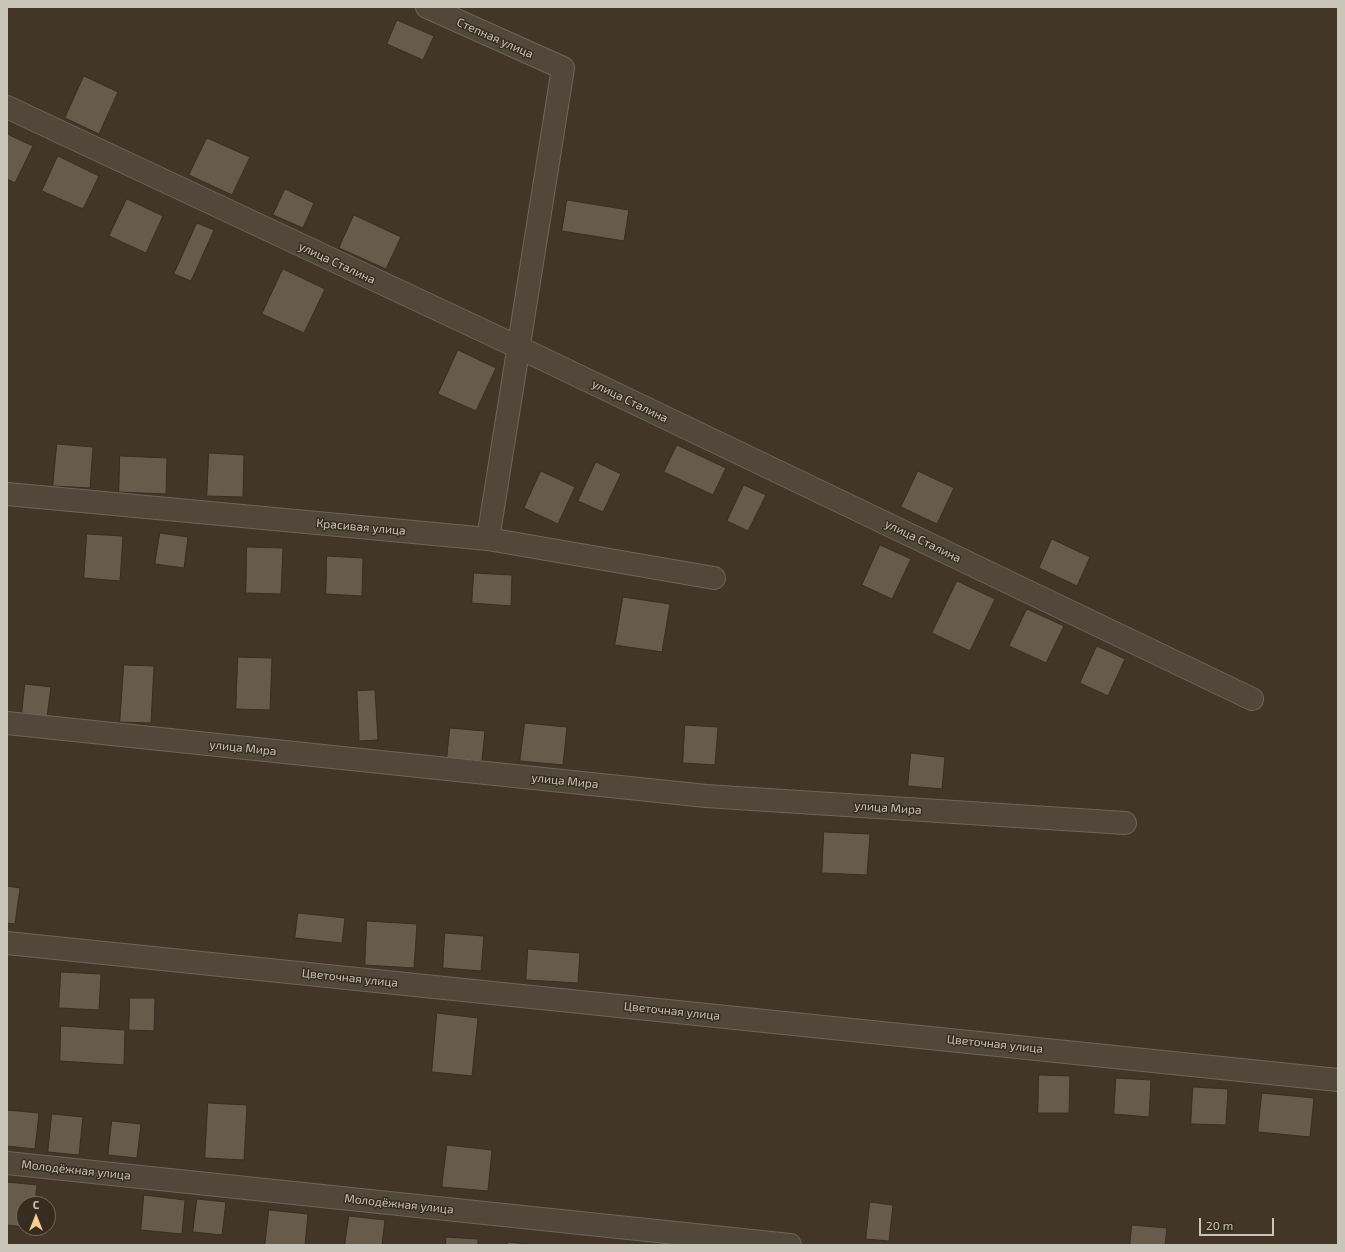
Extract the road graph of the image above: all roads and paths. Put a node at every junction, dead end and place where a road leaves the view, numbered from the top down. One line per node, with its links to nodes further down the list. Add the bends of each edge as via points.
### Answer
1 (427, 7): 3 (street, Степная улица, via 563,68)
2 (7, 107): 3 (street, улица Сталина)
3 (518, 347): 5 (street); 7 (street, улица Сталина)
4 (7, 494): 5 (street, Красивая улица)
5 (488, 539): 6 (street, Красивая улица)
6 (714, 578)
7 (1252, 699)
8 (7, 723): 9 (street, улица Мира, via 706,796)
9 (1125, 824)
10 (7, 943): 11 (street, Цветочная улица)
11 (1338, 1080)
12 (7, 1163): 13 (street, Молодёжная улица)
13 (790, 1245)

